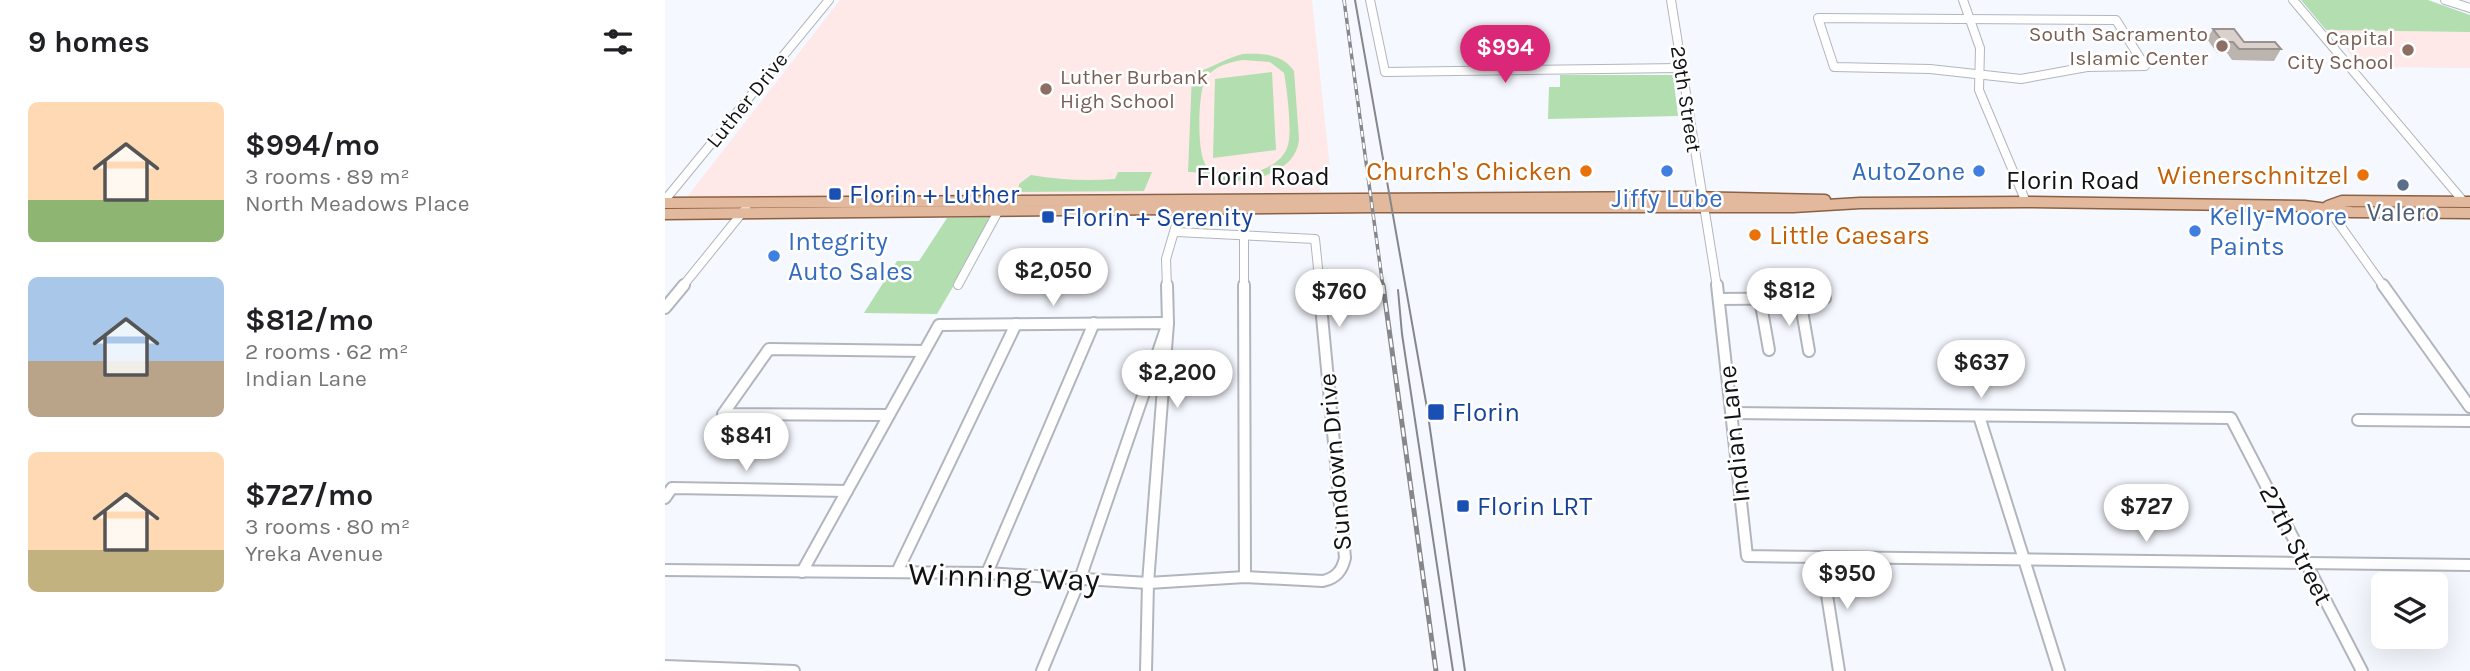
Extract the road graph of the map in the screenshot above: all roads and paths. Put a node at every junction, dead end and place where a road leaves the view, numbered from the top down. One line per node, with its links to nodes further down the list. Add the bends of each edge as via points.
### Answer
1 (829, 0): 12 (street, Luther Drive)
2 (1370, 0): 9 (street, via 1385,72)
3 (1671, 0): 9 (street, 29th Street)
4 (1963, 0): 8 (street)
5 (2293, 0): 16 (street)
6 (2445, 0): 7 (street)
7 (2470, 8)
8 (1970, 19): 10 (street, via 1980,48); 10 (street, via 1818,18 1833,67 1919,68); 10 (street, via 2116,20 2145,66 2087,67 2033,78)
9 (1680, 68): 14 (street, 29th Street)
10 (1978, 75): 15 (street, via 1979,90)
11 (1202, 199): 14 (main road, Florin Road); 18 (main road, Florin Road); 20 (main road)
12 (665, 202): 13 (main road, Florin Road)
13 (751, 202): 18 (main road, Florin Road); 24 (street)
14 (1703, 202): 17 (main road, Florin Road, via 1793,207); 20 (main road, Florin Road); 29 (street, Indian Lane)
15 (2027, 202): 17 (main road, Florin Road); 19 (main road, Florin Road)
16 (2467, 202): 19 (main road, Florin Road, via 2342,201); 21 (main road)
17 (1860, 203)
18 (1002, 205): 20 (main road, Florin Road); 24 (main road, Florin Road); 27 (street)
19 (2327, 206): 21 (main road, Florin Road, via 2351,212); 39 (street)
20 (1181, 208): 25 (street)
21 (2440, 212): 22 (main road, Florin Road)
22 (2470, 213)
23 (665, 214): 24 (main road, Florin Road)
24 (742, 214): 32 (street)
25 (1176, 232): 26 (street, Sundown Drive); 34 (street, via 1167,259)
26 (1244, 235): 55 (street, Sundown Drive, via 1315,239 1345,558); 56 (street)
27 (958, 285)
28 (1825, 298): 31 (street)
29 (1719, 299): 30 (street); 40 (street, Indian Lane)
30 (1760, 299): 31 (street); 36 (street)
31 (1800, 299): 38 (street)
32 (665, 308)
33 (1094, 323): 34 (street); 35 (street); 54 (street)
34 (1168, 323): 57 (street); 58 (street)
35 (1016, 324): 37 (street, via 939,325); 53 (street)
36 (1769, 350)
37 (924, 351): 41 (street); 41 (street, via 769,349 723,414)
38 (1809, 351)
39 (2470, 407)
40 (1731, 413): 42 (street); 47 (street, Indian Lane, via 1747,556)
41 (887, 415): 45 (street)
42 (1979, 415): 48 (street); 49 (street, 27th Street, via 2231,418)
43 (2358, 420): 44 (street)
44 (2470, 421)
45 (847, 491): 46 (street, via 672,488); 52 (street)
46 (665, 498)
47 (1821, 557): 48 (street); 63 (street)
48 (2024, 559): 49 (street); 64 (street)
49 (2306, 563): 50 (street); 65 (street, 27th Street)
50 (2470, 565)
51 (665, 570): 52 (street, Winning Way)
52 (802, 572): 53 (street, Winning Way)
53 (897, 572): 54 (street, Winning Way)
54 (987, 573): 57 (street, Winning Way)
55 (1339, 573): 56 (street, Winning Way, via 1326,580)
56 (1245, 578): 58 (street, Winning Way)
57 (1080, 579): 58 (street, Winning Way); 61 (street)
58 (1148, 583): 62 (street)
59 (665, 666): 60 (street)
60 (794, 671)
61 (1042, 671)
62 (1146, 671)
63 (1839, 671)
64 (2059, 671)
65 (2362, 671)

